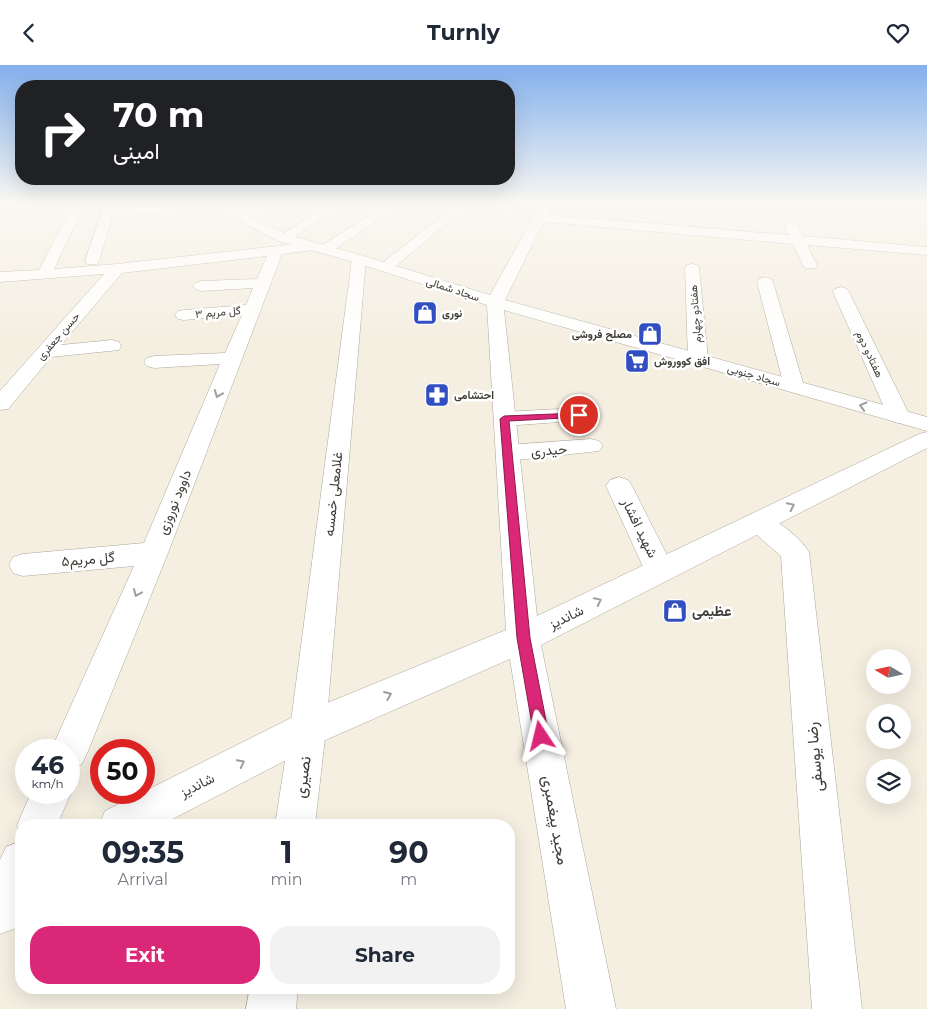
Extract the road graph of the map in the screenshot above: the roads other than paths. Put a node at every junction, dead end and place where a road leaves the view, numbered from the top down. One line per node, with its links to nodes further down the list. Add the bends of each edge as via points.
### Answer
1 (56, 249): 17 (street)
2 (96, 249): 12 (street)
3 (246, 249): 16 (street)
4 (277, 249): 21 (street, داوود نوروزی)
5 (324, 249): 11 (street, سجاد شمالی)
6 (408, 249): 14 (street)
7 (523, 249): 19 (street)
8 (802, 249): 13 (street)
9 (904, 249): 10 (street)
10 (927, 251)
11 (359, 259): 14 (street, سجاد شمالی); 48 (street, غلامعلی خمسه)
12 (92, 261)
13 (810, 265)
14 (386, 267): 24 (street, سجاد شمالی)
15 (692, 268): 31 (street, هفتادو چهارم)
16 (117, 269): 17 (street); 29 (street, حسن جعفری)
17 (44, 274): 18 (street)
18 (0, 277)
19 (507, 279): 24 (street); 27 (street)
20 (765, 281): 33 (street)
21 (263, 283): 22 (street); 25 (street, داوود نوروزی)
22 (200, 286)
23 (841, 292): 36 (street, هفتادو دوم)
24 (495, 302): 27 (street, سجاد جنوبی); 37 (street, مجید پیغمبری)
25 (253, 309): 26 (street, گل مریم ۳); 30 (street, داوود نوروزی)
26 (184, 315)
27 (552, 318): 31 (street, سجاد جنوبی)
28 (112, 346): 29 (street)
29 (45, 352): 34 (street, حسن جعفری)
30 (233, 358): 32 (street); 44 (street, داوود نوروزی, one-way to 44)
31 (698, 359): 33 (street, سجاد جنوبی)
32 (154, 362)
33 (794, 386): 36 (street, سجاد جنوبی, one-way to 33)
34 (0, 403)
35 (579, 415): 37 (street)
36 (899, 416): 38 (street, سجاد جنوبی)
37 (504, 419): 41 (street, مجید پیغمبری)
38 (927, 423)
39 (927, 439): 43 (street, شاندیز, one-way to 39)
40 (591, 446): 41 (street, حیدری)
41 (508, 453): 47 (street, مجید پیغمبری)
42 (619, 486): 46 (street, شهید افشار)
43 (759, 522): 46 (street, شاندیز); 57 (street, رضا یوسفی, via 795,551)
44 (154, 553): 45 (street, گل مریم۵); 49 (street, داوود نوروزی, one-way to 49)
45 (23, 565)
46 (660, 571): 47 (street, شاندیز, one-way to 46)
47 (523, 638): 48 (street, شاندیز, one-way to 47); 56 (street, مجید پیغمبری)
48 (308, 729): 52 (street, شاندیز, one-way to 48); 53 (street, نصیری)
49 (74, 739)
50 (46, 804): 51 (street)
51 (40, 819)
52 (131, 819)
53 (296, 819)
54 (273, 994): 55 (street)
55 (271, 1009)
56 (591, 1009)
57 (837, 1009)

